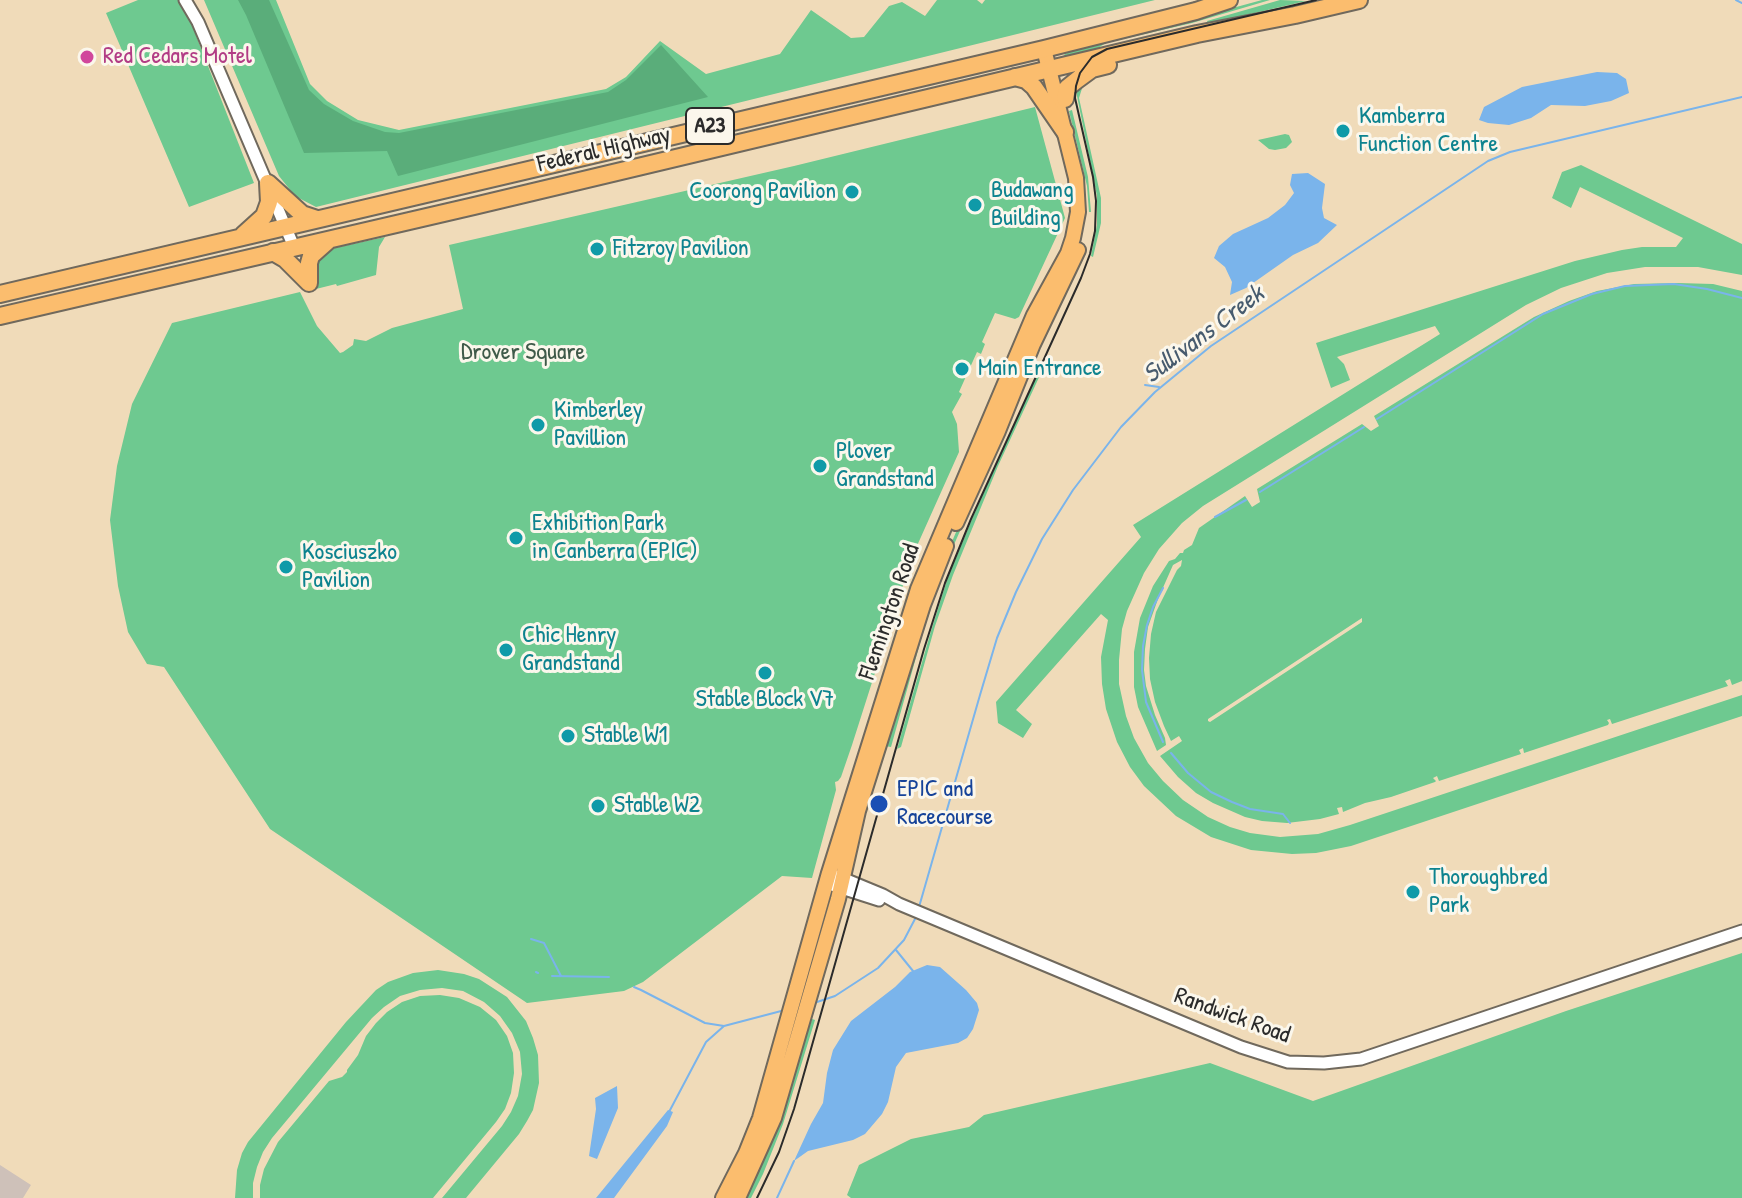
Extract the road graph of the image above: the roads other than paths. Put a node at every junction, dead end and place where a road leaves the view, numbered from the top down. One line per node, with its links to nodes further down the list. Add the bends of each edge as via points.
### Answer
1 (185, 0): 5 (street)
2 (193, 0): 5 (street)
3 (1229, 0): 7 (highway, Federal Highway / A23)
4 (1359, 0): 6 (highway, Federal Highway / A23)
5 (198, 22): 12 (street)
6 (1180, 38): 8 (highway, Federal Highway / A23); 10 (highway, via 1160,52 1092,69 1067,88)
7 (1048, 48): 8 (main road, Flemington Road); 13 (highway, Federal Highway / A23)
8 (1053, 69): 9 (highway, Federal Highway / A23); 10 (main road, Flemington Road); 11 (main road, Flemington Road)
9 (1015, 77): 11 (highway, via 1034,87); 16 (highway, Federal Highway / A23)
10 (1065, 99): 21 (main road, Flemington Road, via 1083,180 1082,239 953,529)
11 (1065, 132): 21 (main road, Flemington Road, via 1078,203 1073,238 1034,315 918,589)
12 (268, 183): 13 (highway, via 302,214); 14 (street); 15 (highway, via 264,216)
13 (317, 219): 14 (highway, Federal Highway / A23)
14 (286, 226): 15 (highway, Federal Highway / A23); 17 (street)
15 (240, 237): 19 (highway, Federal Highway / A23)
16 (330, 239): 17 (highway, Federal Highway / A23); 18 (highway, via 311,256 309,283)
17 (294, 247): 18 (highway, Federal Highway / A23)
18 (273, 252): 20 (highway, Federal Highway / A23)
19 (3, 293): 20 (highway)
20 (5, 315)
21 (893, 687): 22 (main road, Flemington Road)
22 (835, 880): 23 (street, Randwick Road, via 1241,1047 1279,1060 1324,1063 1361,1059); 24 (main road, Flemington Road, via 760,1118); 25 (main road, Flemington Road, via 805,1018 774,1118)
23 (1742, 931)
24 (723, 1198)
25 (738, 1198)

